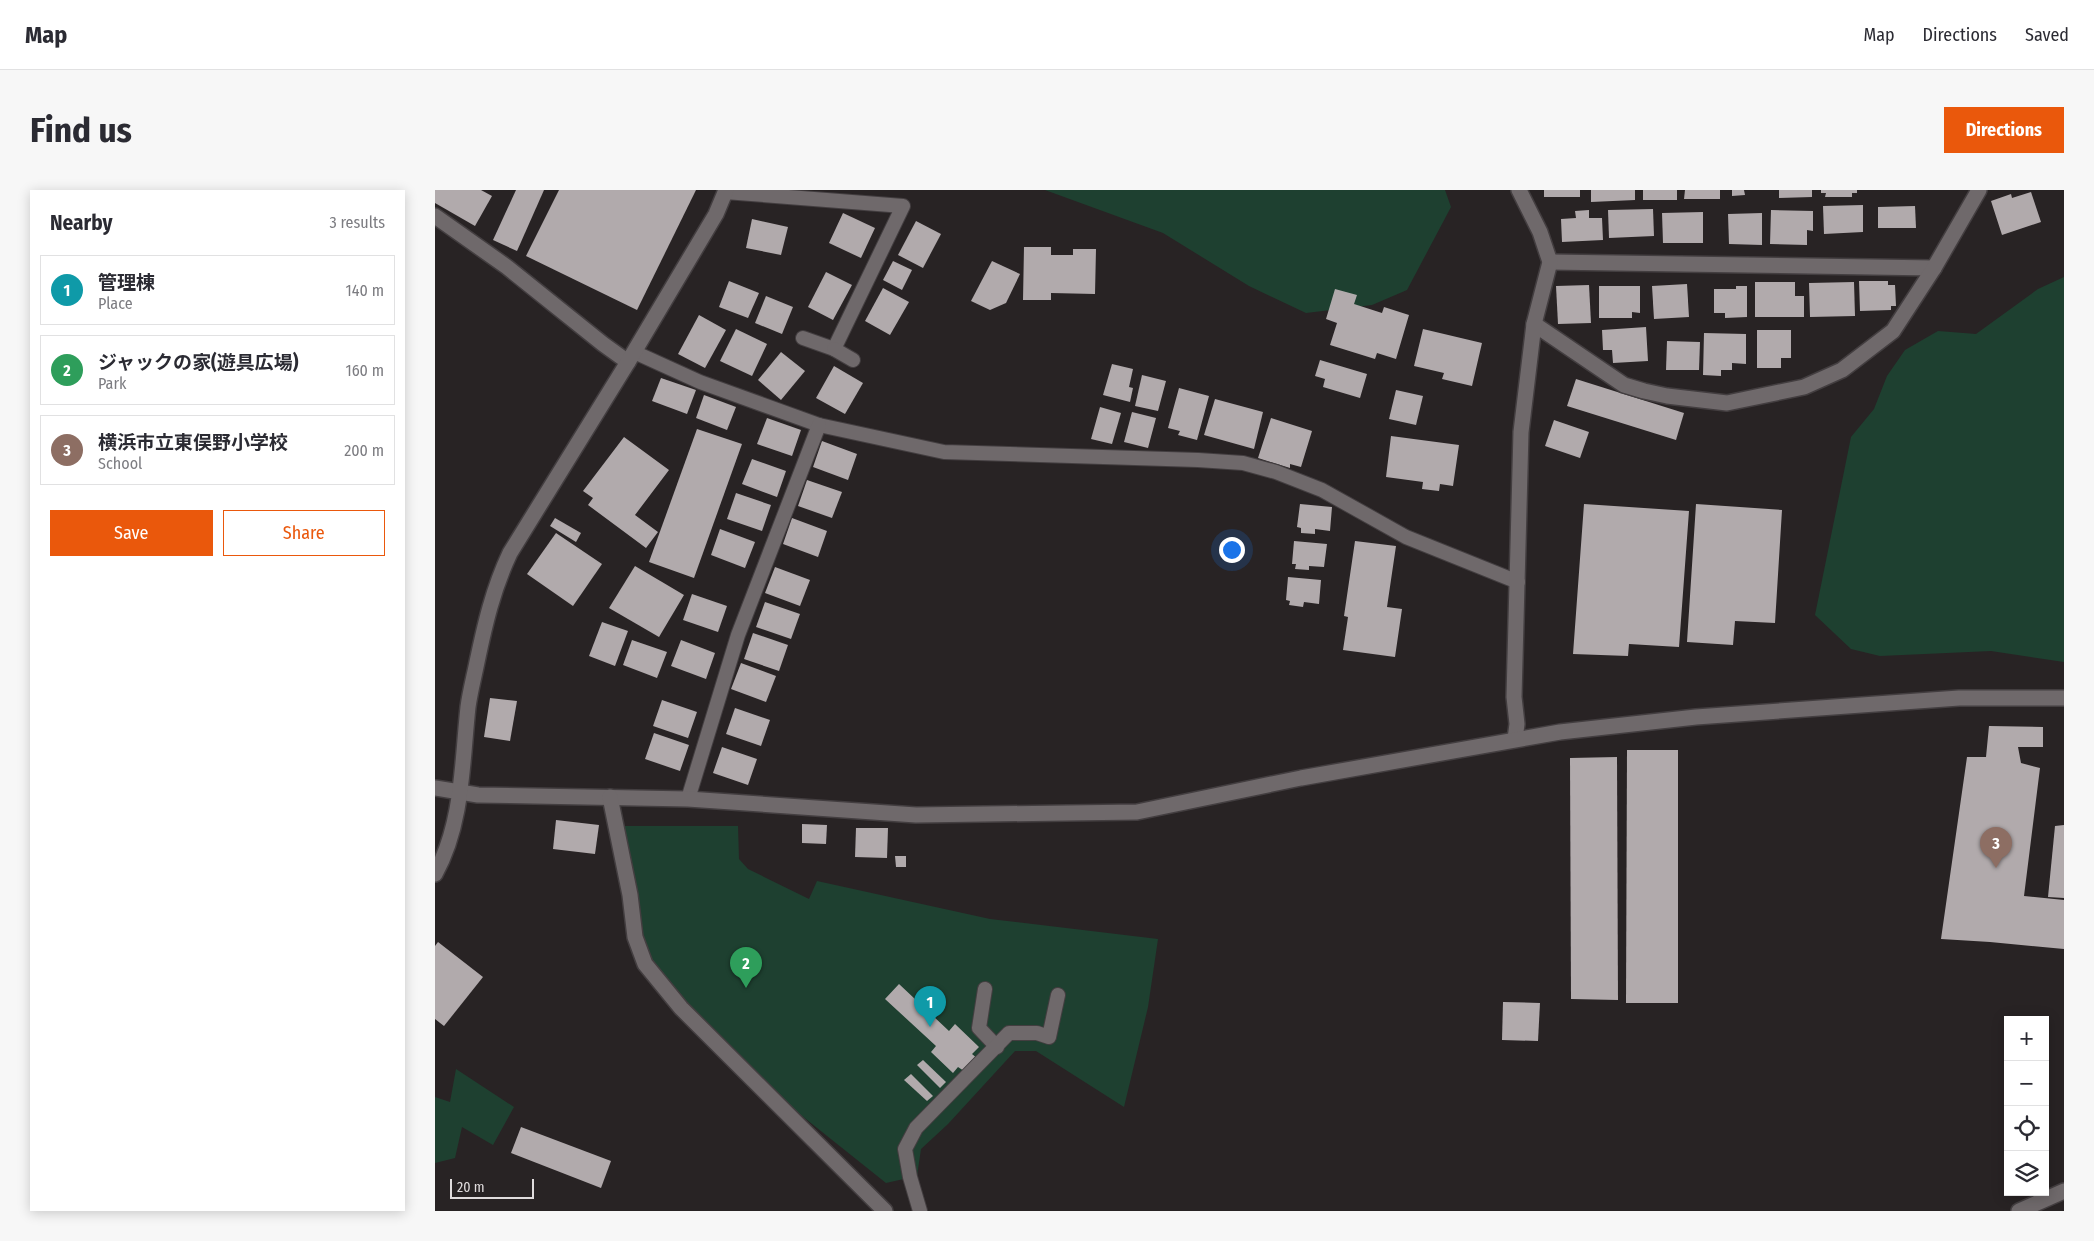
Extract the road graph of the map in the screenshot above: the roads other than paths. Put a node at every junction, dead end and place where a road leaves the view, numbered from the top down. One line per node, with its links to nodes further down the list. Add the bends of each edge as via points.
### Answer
1 (1519, 190): 5 (street, via 1540,232)
2 (1979, 190): 6 (street)
3 (726, 191): 9 (lane, via 903,206); 10 (street, via 716,214)
4 (435, 216): 10 (street, via 507,267 603,344)
5 (1550, 262): 6 (street); 7 (street)
6 (1934, 268): 7 (street, via 1893,331 1842,370 1804,387 1727,403 1667,396 1624,385)
7 (1534, 324): 13 (street, via 1521,432)
8 (803, 338): 9 (lane)
9 (834, 349): 11 (lane)
10 (631, 357): 12 (lane); 17 (street, via 510,553 497,581 486,617 469,704)
11 (853, 360)
12 (819, 425): 13 (lane, via 943,452 1243,463 1322,490 1406,538); 19 (lane, via 738,635)
13 (1518, 582): 15 (street)
14 (2064, 698): 15 (street, via 1959,698 1696,717)
15 (1515, 739): 19 (street, via 1137,812 916,815)
16 (435, 788): 17 (street)
17 (459, 792): 18 (street, via 478,796); 20 (street, via 451,835)
18 (610, 797): 19 (street); 25 (street, via 635,937 645,964 681,1008)
19 (688, 800)
20 (435, 874)
21 (985, 989): 23 (lane, via 979,1028)
22 (1058, 995): 23 (lane, via 1049,1037 1037,1033 1009,1033)
23 (997, 1047): 26 (lane, via 916,1128 905,1149 909,1177)
24 (2064, 1191): 27 (street)
25 (880, 1208)
26 (920, 1211)
27 (2019, 1211)

